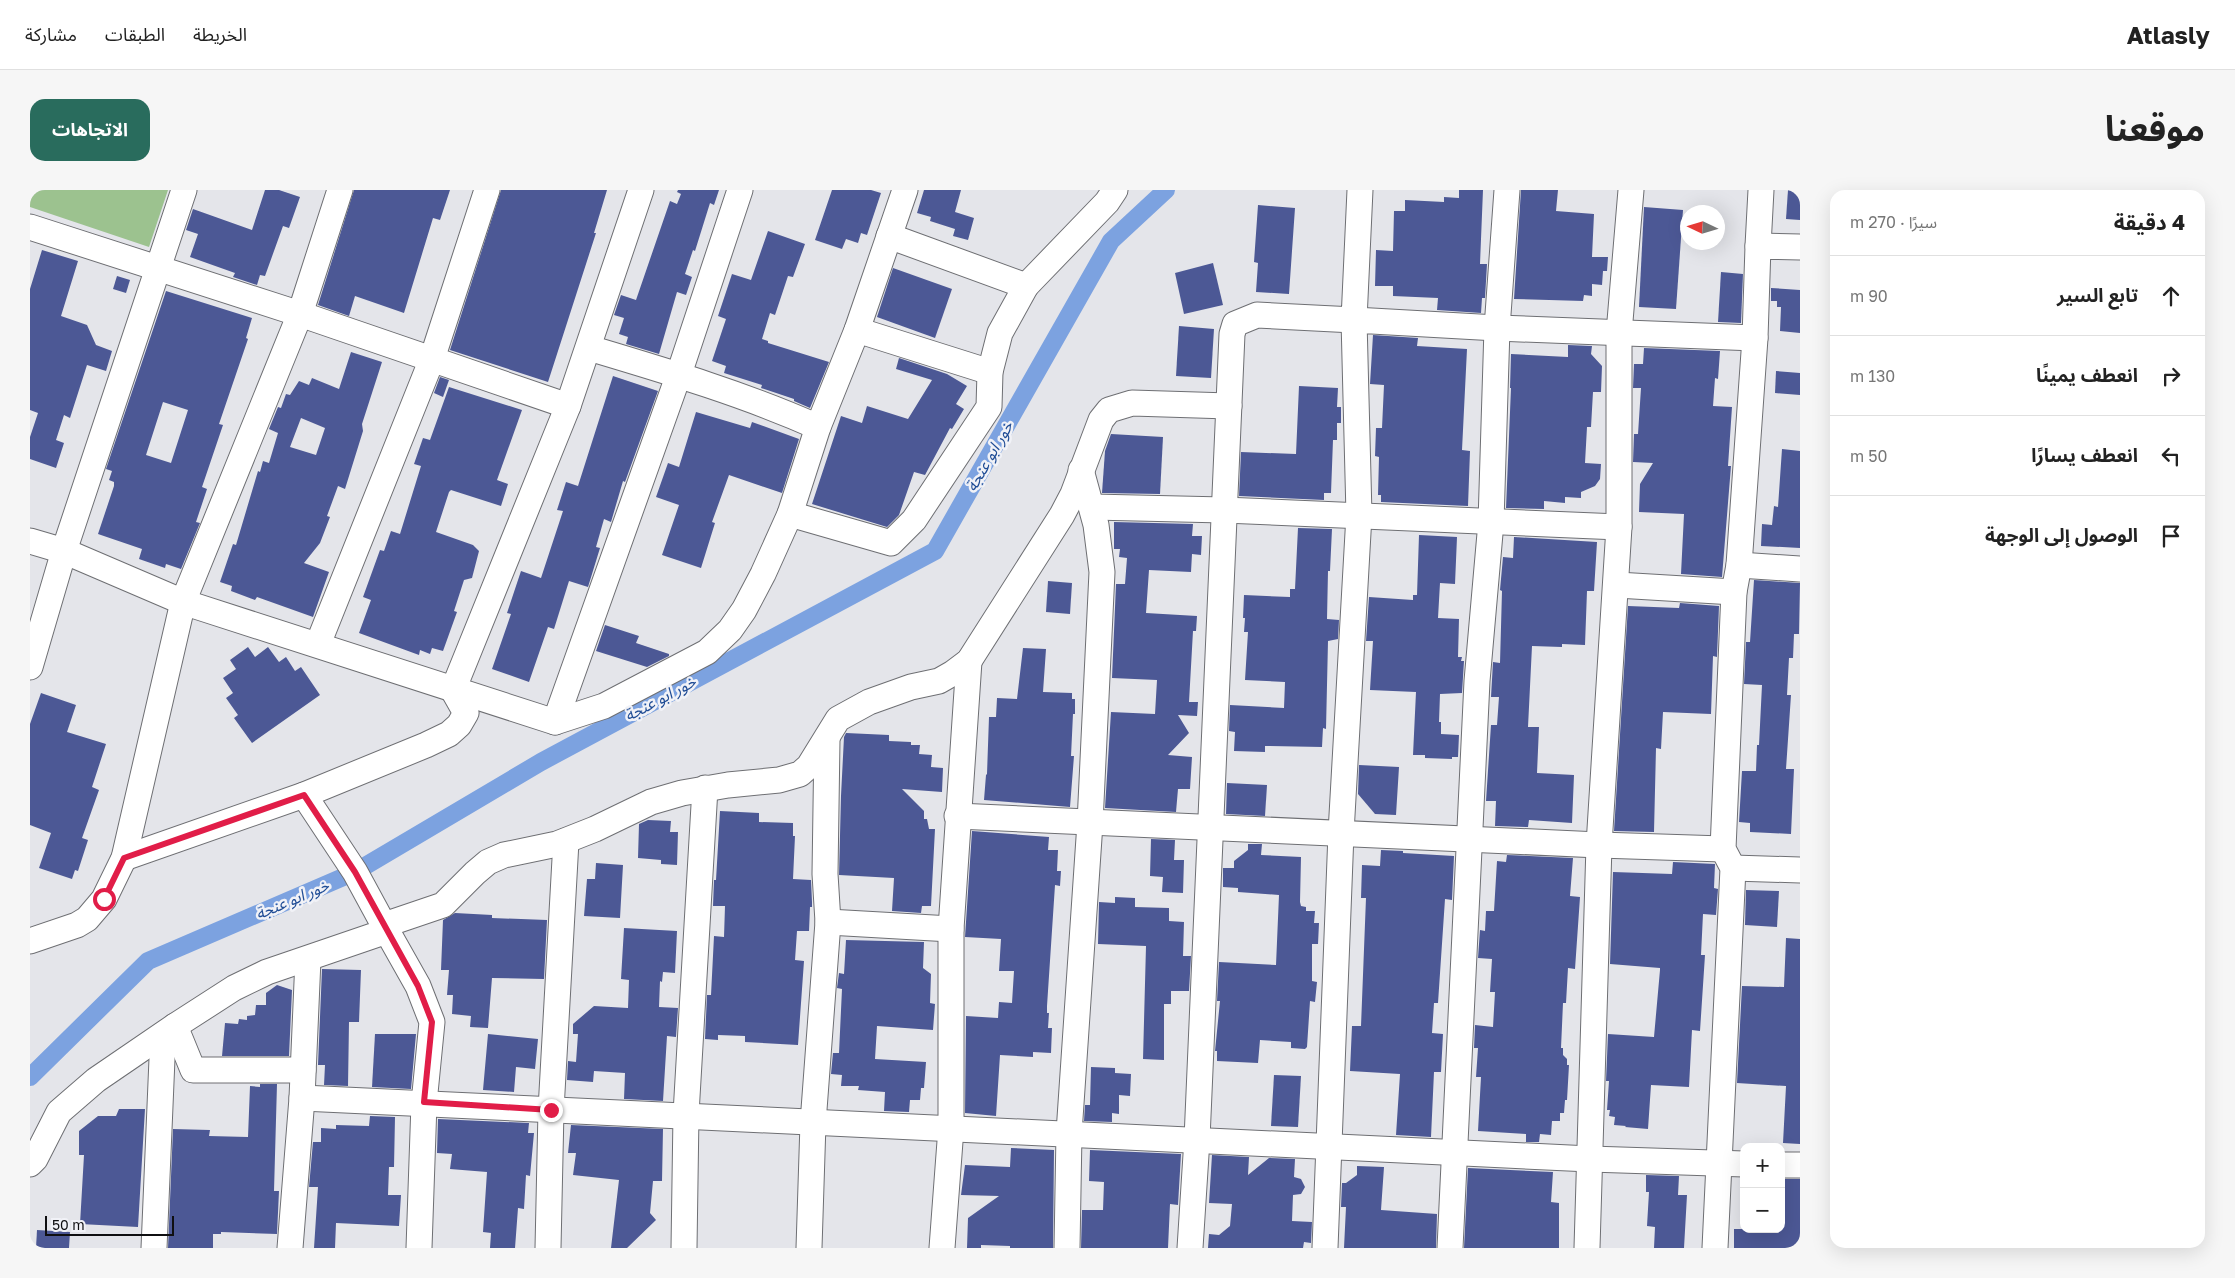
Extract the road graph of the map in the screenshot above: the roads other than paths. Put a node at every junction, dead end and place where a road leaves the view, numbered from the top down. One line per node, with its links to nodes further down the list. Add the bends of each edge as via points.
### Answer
1 (184, 190): 16 (street)
2 (340, 190): 18 (street)
3 (488, 190): 25 (street)
4 (641, 190): 24 (street)
5 (740, 190): 27 (street)
6 (905, 190): 13 (street)
7 (1115, 190): 17 (street)
8 (1360, 190): 19 (street)
9 (1507, 190): 20 (street)
10 (1631, 190): 22 (street)
11 (1761, 190): 14 (street)
12 (30, 227): 16 (street)
13 (890, 236): 17 (street); 21 (street)
14 (1758, 246): 15 (street); 23 (street)
15 (1800, 247)
16 (158, 269): 18 (street); 39 (street)
17 (1026, 286): 26 (street, via 1000,333)
18 (300, 314): 25 (street); 44 (street)
19 (1354, 320): 20 (street); 29 (street, via 1257,315 1235,324); 35 (street)
20 (1497, 328): 22 (street); 36 (street)
21 (857, 330): 26 (street); 30 (street)
22 (1619, 333): 23 (street); 37 (street)
23 (1755, 338): 40 (street)
24 (589, 348): 27 (street); 28 (street)
25 (432, 359): 28 (street); 45 (street)
26 (990, 372): 34 (street, via 989,407 914,520 891,543)
27 (679, 374): 30 (street, via 776,408); 49 (street)
28 (568, 406): 48 (street)
29 (1228, 406): 31 (street, via 1132,403 1109,410 1101,420); 33 (street)
30 (818, 427): 34 (street)
31 (1081, 470): 32 (street); 46 (street, via 1062,515)
32 (1092, 507): 33 (street); 54 (street, via 1102,572)
33 (1224, 510): 35 (street); 55 (street)
34 (790, 514): 49 (street, via 744,610 730,630 707,652 604,706)
35 (1359, 515): 36 (street); 56 (street)
36 (1491, 522): 37 (street); 57 (street, via 1477,680)
37 (1619, 528): 42 (street)
38 (30, 541): 39 (street)
39 (64, 550): 44 (street); 47 (street)
40 (1739, 565): 41 (street); 43 (street)
41 (1800, 569)
42 (1617, 585): 43 (street); 59 (street)
43 (1734, 592): 61 (street)
44 (183, 602): 45 (street); 60 (street)
45 (318, 644): 48 (street)
46 (969, 661): 50 (street, via 939,681 911,686 869,702 838,719); 53 (street)
47 (30, 667)
48 (453, 690): 49 (street); 52 (street, via 466,713 449,734)
49 (555, 722)
50 (827, 740): 51 (street, via 800,774 779,780); 63 (street)
51 (705, 788): 58 (street, via 652,802); 73 (street)
52 (304, 795): 60 (street); 64 (street, via 355,872)
53 (957, 816): 54 (street); 65 (street)
54 (1090, 822): 55 (street); 76 (street)
55 (1210, 827): 56 (street); 77 (street)
56 (1341, 834): 57 (street); 78 (street)
57 (1469, 839): 59 (street); 79 (street)
58 (566, 841): 64 (street, via 504,855 488,862 443,905); 72 (street)
59 (1599, 845): 61 (street); 80 (street)
60 (124, 858): 66 (street, via 104,899 87,919 77,925)
61 (1728, 858): 62 (street); 81 (street)
62 (1800, 870)
63 (828, 922): 65 (street); 74 (street)
64 (386, 928): 67 (street); 71 (street, via 418,986 432,1022)
65 (951, 929): 75 (street)
66 (32, 937)
67 (308, 959): 68 (street, via 250,980); 69 (street)
68 (169, 1031): 69 (street, via 193,1070); 82 (street, via 96,1080 59,1112); 86 (street)
69 (304, 1070): 70 (street)
70 (302, 1098): 71 (street); 87 (street)
71 (424, 1102): 72 (street); 88 (street)
72 (551, 1110): 73 (street); 89 (street)
73 (686, 1114): 74 (street); 90 (street)
74 (813, 1122): 75 (street); 91 (street)
75 (951, 1128): 76 (street); 92 (street)
76 (1069, 1133): 77 (street); 93 (street)
77 (1197, 1139): 78 (street); 94 (street)
78 (1329, 1145): 79 (street); 95 (street)
79 (1455, 1152): 80 (street); 96 (street)
80 (1590, 1159): 81 (street); 97 (street)
81 (1719, 1163): 83 (street); 98 (street)
82 (30, 1164)
83 (1740, 1164)
84 (1785, 1165): 85 (street)
85 (1800, 1165)
86 (154, 1248)
87 (290, 1248)
88 (419, 1248)
89 (548, 1248)
90 (684, 1248)
91 (809, 1248)
92 (942, 1248)
93 (1067, 1248)
94 (1190, 1248)
95 (1325, 1248)
96 (1450, 1248)
97 (1587, 1248)
98 (1715, 1248)

